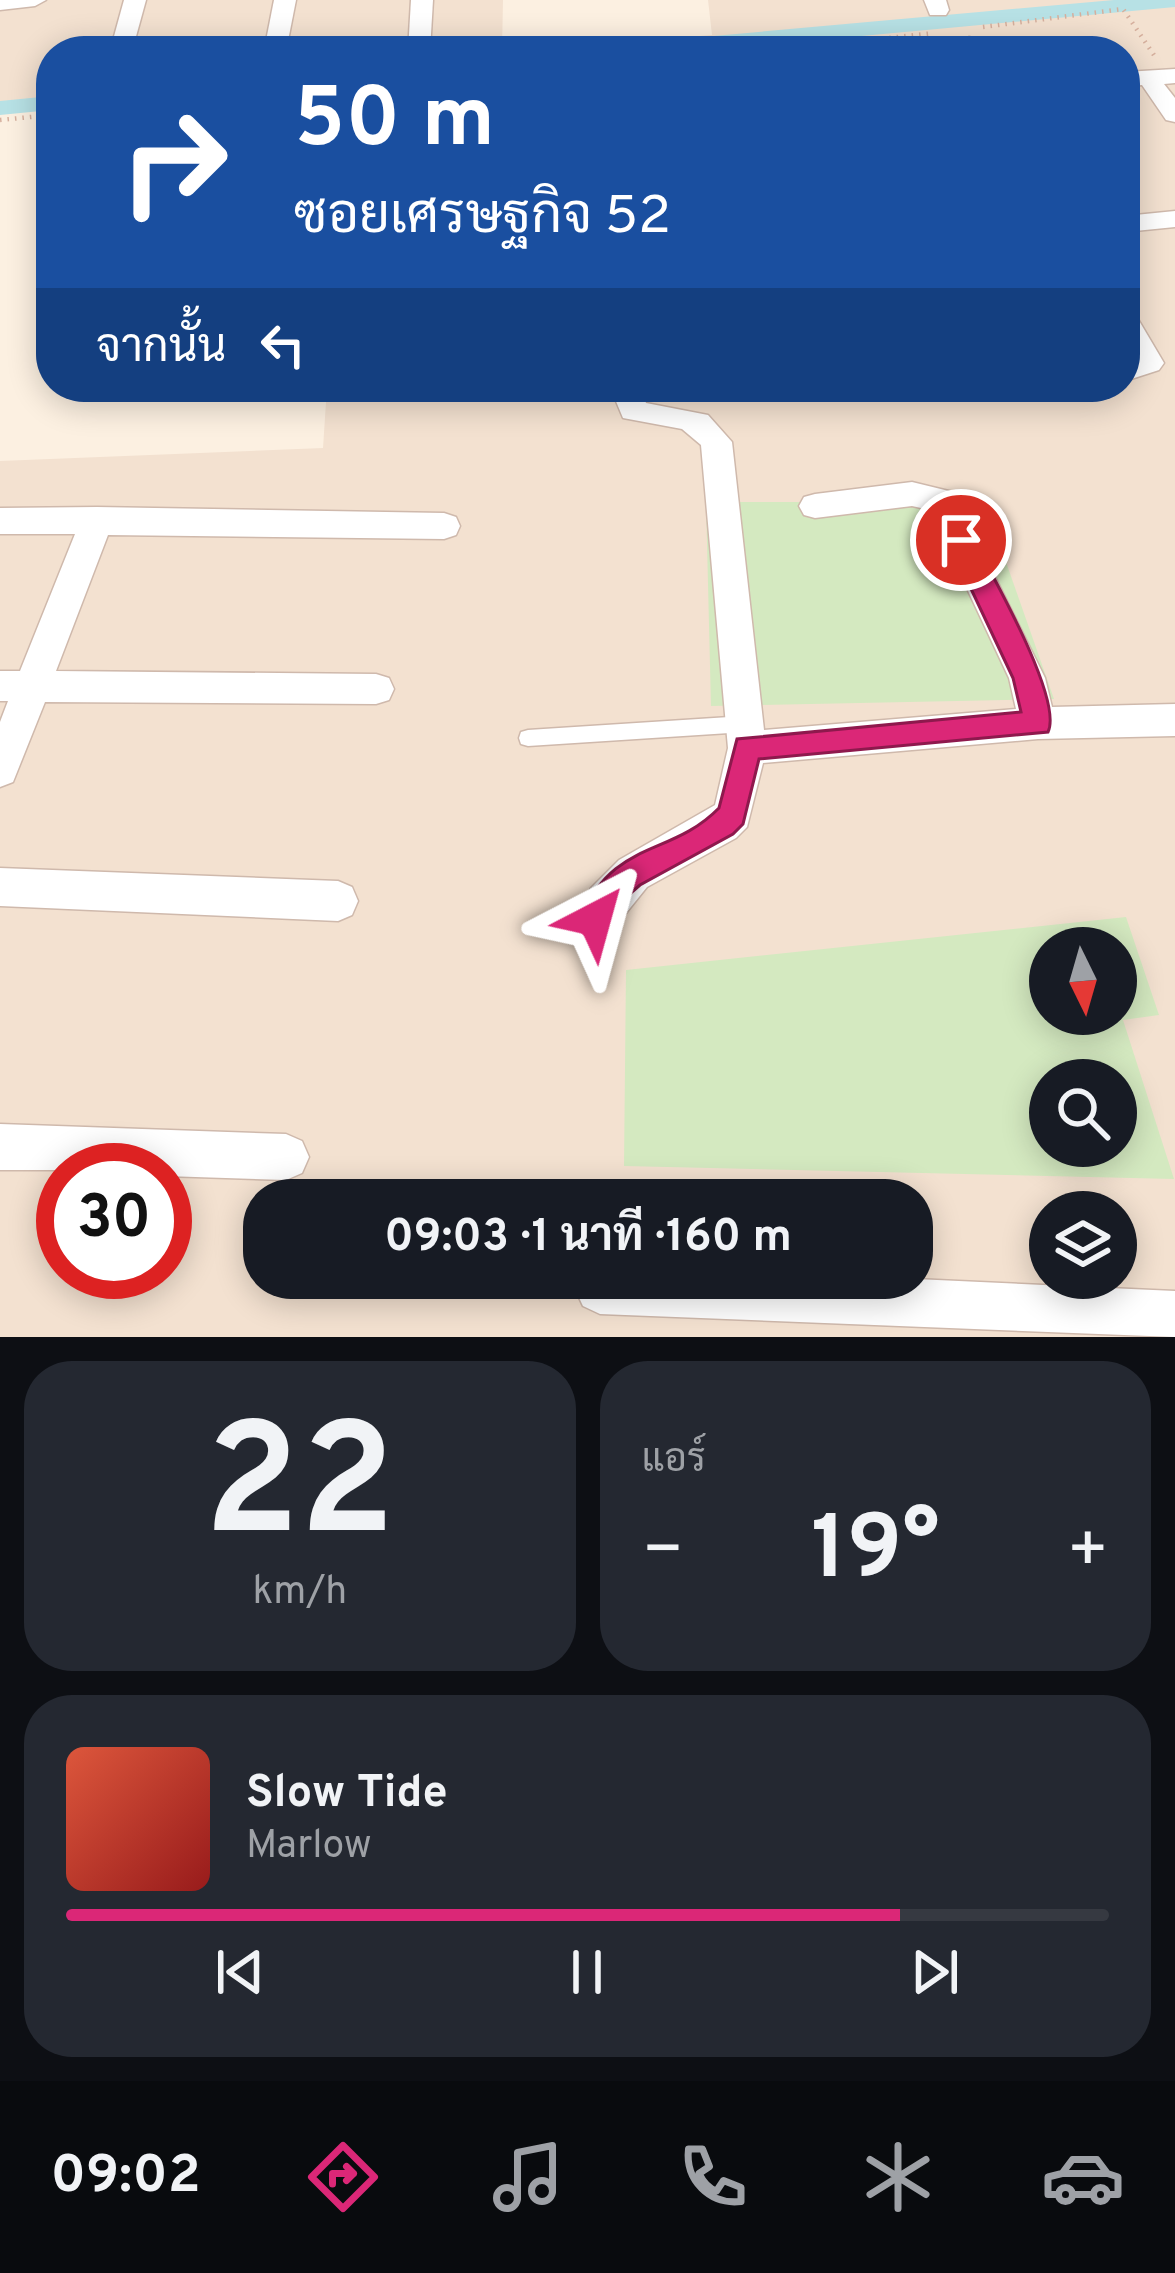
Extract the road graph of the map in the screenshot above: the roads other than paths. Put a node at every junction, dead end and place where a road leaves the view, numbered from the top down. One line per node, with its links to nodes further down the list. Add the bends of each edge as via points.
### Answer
1 (34, 0): 5 (street)
2 (135, 0): 6 (street)
3 (285, 0): 7 (street)
4 (422, 0): 8 (street)
5 (0, 3)
6 (125, 36)
7 (278, 36)
8 (420, 36)
9 (1154, 77): 10 (street)
10 (1175, 116)
11 (1175, 219): 12 (street)
12 (1140, 222)
13 (631, 402): 22 (street, via 634,410 704,424 716,442)
14 (815, 506): 21 (street, via 912,494 942,501 1027,678)
15 (97, 520): 16 (street); 17 (street); 18 (street)
16 (0, 521)
17 (444, 526)
18 (17, 686): 19 (street); 24 (street)
19 (376, 689)
20 (1175, 720): 21 (street)
21 (1038, 723): 22 (street)
22 (746, 736): 23 (lane); 27 (street, via 733,814 629,875)
23 (528, 738)
24 (0, 770)
25 (0, 887): 26 (street)
26 (338, 901)
27 (595, 919)
28 (0, 1147): 29 (street)
29 (286, 1157)
30 (813, 1299): 31 (street)
31 (1175, 1316)

